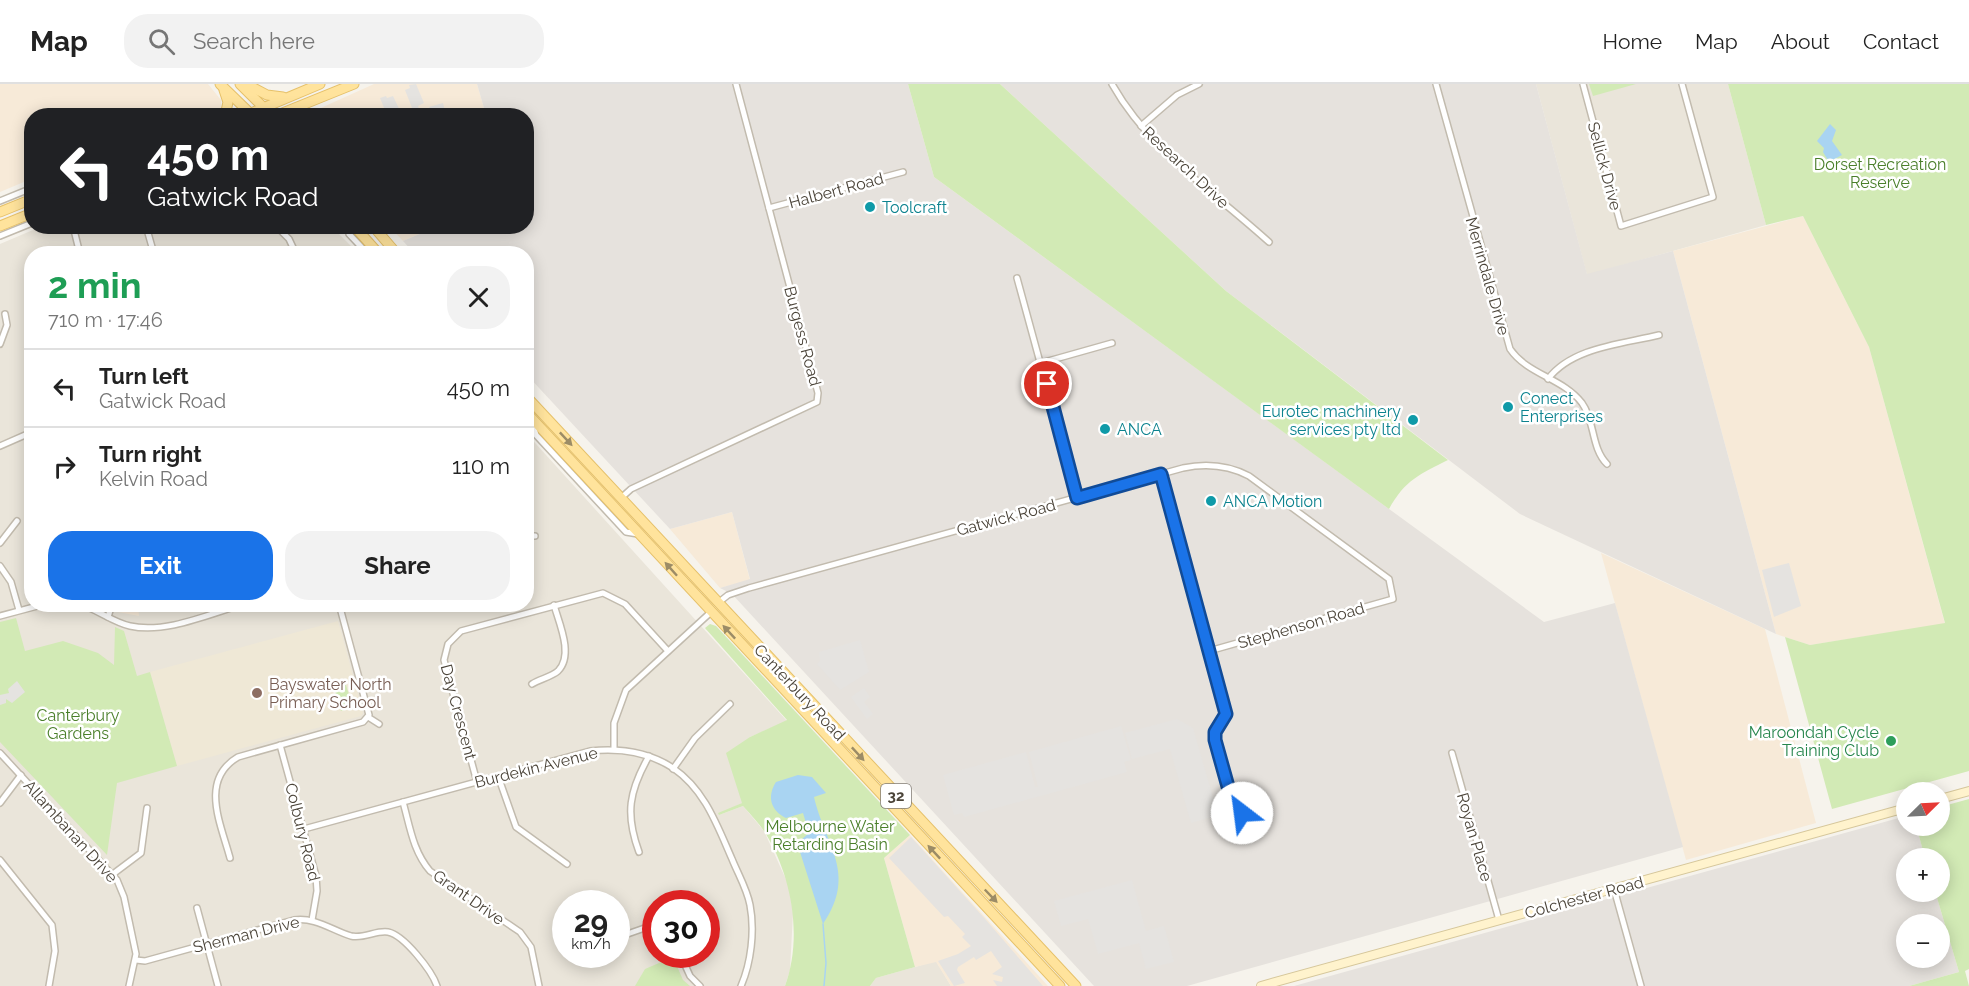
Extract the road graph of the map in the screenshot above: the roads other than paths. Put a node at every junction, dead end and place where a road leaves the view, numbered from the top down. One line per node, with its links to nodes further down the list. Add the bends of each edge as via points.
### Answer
1 (240, 84): 14 (main road)
2 (246, 84): 12 (main road, via 267,95)
3 (320, 84): 12 (main road)
4 (354, 84): 13 (main road)
5 (735, 84): 24 (street, Burgess Road)
6 (1112, 84): 19 (street, Research Drive)
7 (1199, 84): 19 (street, via 1177,96)
8 (1436, 84): 43 (street, Merrindale Drive, via 1504,337 1517,360)
9 (1583, 84): 10 (street, Sellick Drive, via 1621,226 1713,197)
10 (1682, 84)
11 (221, 85): 15 (main road); 16 (main road)
12 (288, 97): 14 (main road)
13 (301, 105): 17 (main road); 18 (main road)
14 (264, 107)
15 (227, 108)
16 (242, 108)
17 (293, 108)
18 (299, 108)
19 (1141, 126): 33 (street, Research Drive, via 1187,173)
20 (903, 172): 24 (street, Halbert Road)
21 (24, 191): 22 (street)
22 (0, 201)
23 (24, 203): 25 (main road)
24 (769, 208): 51 (street, Burgess Road, via 818,393 816,402 631,489)
25 (0, 212)
26 (24, 216): 27 (main road)
27 (0, 226)
28 (24, 226): 32 (street)
29 (349, 234): 34 (street)
30 (361, 234): 35 (main road)
31 (380, 234): 36 (main road)
32 (0, 236)
33 (1269, 243)
34 (360, 246)
35 (372, 246)
36 (390, 246)
37 (1017, 278): 42 (street)
38 (6, 314): 40 (street, via 7,325)
39 (1659, 335): 43 (street, via 1581,354 1555,369)
40 (0, 344)
41 (1112, 344): 42 (street)
42 (1041, 363): 52 (street)
43 (1548, 379): 49 (street, Merrindale Drive, via 1568,390 1588,412 1599,451)
44 (534, 407): 51 (main road, Canterbury Road / 32, one-way to 51)
45 (534, 421): 53 (main road, Canterbury Road / 32)
46 (534, 430): 55 (street, Canterbury Road, via 626,532)
47 (24, 436): 48 (street)
48 (0, 446)
49 (1607, 464)
50 (1161, 474): 52 (street, Gatwick Road); 58 (street, Gatwick Road, via 1214,465 1249,476 1376,567 1389,579); 73 (street)
51 (621, 498): 53 (main road, Burgess Road); 59 (main road, Canterbury Road / 32)
52 (1077, 498): 59 (street, Gatwick Road, via 742,590)
53 (612, 505): 55 (main road, Canterbury Road / 32)
54 (17, 521): 56 (street)
55 (640, 534): 69 (main road, Canterbury Road / 32, one-way to 55)
56 (0, 543)
57 (0, 566): 62 (street, via 11,582)
58 (1393, 599): 73 (street, Stephenson Road)
59 (718, 603): 69 (main road); 76 (main road, Canterbury Road / 32)
60 (554, 605): 63 (street, Day Crescent); 72 (street, Day Crescent, via 609,594 625,604); 74 (street, via 565,657 557,672)
61 (24, 609): 62 (street)
62 (19, 610): 70 (street)
63 (534, 611)
64 (97, 612): 71 (street)
65 (110, 612): 71 (street)
66 (215, 612): 71 (street, via 157,628 132,626)
67 (341, 612): 77 (street)
68 (529, 612): 88 (street, Day Crescent, via 461,631 445,650 444,660)
69 (711, 612): 72 (street); 78 (main road, Canterbury Road / 32, one-way to 69)
70 (0, 616)
71 (108, 617)
72 (668, 651): 81 (street, via 626,690 614,723)
73 (1209, 651): 94 (street, via 1226,714 1214,736)
74 (532, 684)
75 (730, 704): 85 (street, via 695,738)
76 (820, 714): 78 (main road); 100 (main road, Canterbury Road / 32, one-way to 100)
77 (368, 717): 79 (street); 80 (street, via 363,722)
78 (812, 721): 102 (main road, Canterbury Road / 32, one-way to 78)
79 (379, 724)
80 (280, 745): 96 (street, Colbury Road); 98 (street, via 238,757 218,776 215,798)
81 (614, 749): 84 (street, Burdekin Avenue); 87 (street, Burdekin Avenue, via 590,751)
82 (0, 753): 86 (street, Allambanan Drive)
83 (1452, 753): 107 (street, Royan Place)
84 (649, 756): 85 (street, Burdekin Avenue); 97 (street, via 629,815)
85 (673, 769): 119 (street, Burdekin Avenue, via 706,803 746,891 751,914 750,959)
86 (21, 775): 92 (street); 103 (street, Allambanan Drive)
87 (498, 776): 88 (street, Burdekin Avenue); 101 (street, via 516,827)
88 (477, 782): 91 (street, Burdekin Avenue)
89 (1969, 791): 90 (main road)
90 (1950, 796)
91 (403, 802): 96 (street, Burdekin Avenue); 117 (street, Grant Drive, via 424,863 520,932 531,947)
92 (0, 803)
93 (147, 808): 103 (street, via 141,853)
94 (1234, 808)
95 (1896, 811): 104 (main road, Colchester Road)
96 (304, 829): 106 (street, Colbury Road, via 316,876)
97 (639, 852)
98 (230, 858)
99 (1, 862): 113 (street, via 52,925 55,951)
100 (959, 863): 102 (street); 108 (main road, Canterbury Road / 32, one-way to 108)
101 (567, 864)
102 (950, 870): 109 (main road, Canterbury Road / 32)
103 (113, 874): 111 (street, Allambanan Drive, via 124,897)
104 (1614, 889): 107 (main road, Colchester Road); 123 (street)
105 (196, 908): 110 (street)
106 (312, 920): 110 (street, Sherman Drive, via 294,920); 116 (street, Sherman Drive, via 355,937 387,932 395,935 428,968)
107 (1499, 920): 122 (main road, Colchester Road)
108 (1025, 932): 109 (main road); 121 (main road, Canterbury Road / 32)
109 (1016, 941): 120 (main road, Canterbury Road / 32)
110 (207, 944): 111 (street, Sherman Drive); 115 (street)
111 (136, 960): 114 (street, Allambanan Drive)
112 (686, 968): 118 (street)
113 (50, 986)
114 (129, 986)
115 (218, 986)
116 (437, 986)
117 (539, 986)
118 (700, 986)
119 (741, 986)
120 (1060, 986)
121 (1076, 986)
122 (1261, 986)
123 (1641, 986)

